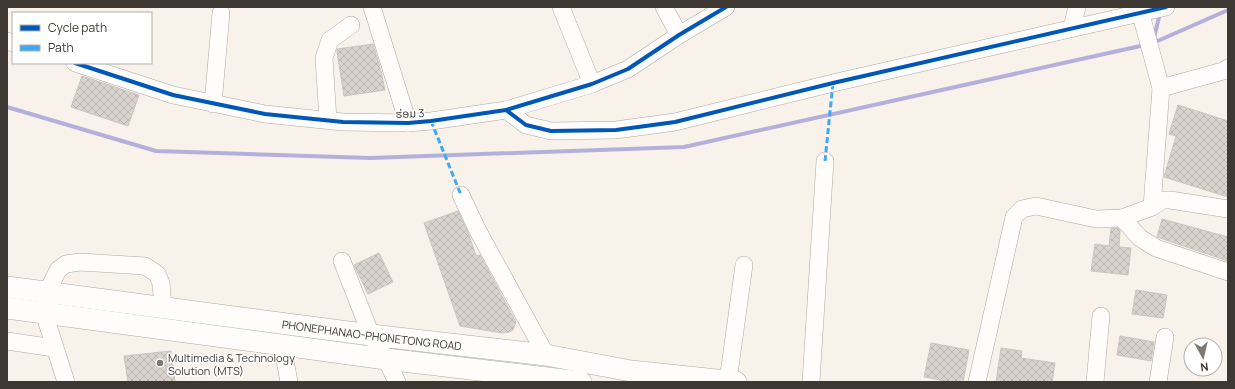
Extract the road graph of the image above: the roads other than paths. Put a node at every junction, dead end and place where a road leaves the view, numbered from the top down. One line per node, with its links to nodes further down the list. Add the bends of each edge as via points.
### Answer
1 (372, 7): 18 (street)
2 (560, 7): 13 (street)
3 (664, 7): 10 (street)
4 (726, 7): 10 (street, ຮ່ອມ 3)
5 (1077, 7): 9 (street)
6 (1150, 11): 9 (street); 14 (street)
7 (221, 13): 15 (street)
8 (351, 25): 17 (street, via 330,40 324,58)
9 (1072, 28): 16 (street, via 674,122 616,130 551,131 526,125)
10 (679, 35): 13 (street, ຮ່ອມ 3, via 628,69)
11 (78, 64): 15 (street, ຮ່ອມ 3, via 173,95)
12 (1228, 68): 14 (street)
13 (592, 84): 16 (street, ຮ່ອມ 3)
14 (1160, 84): 21 (street)
15 (213, 104): 17 (street, ຮ່ອມ 3, via 265,114)
16 (506, 110): 18 (street, ຮ່ອມ 3)
17 (328, 120): 18 (street, ຮ່ອມ 3)
18 (408, 122)
19 (825, 161): 47 (street)
20 (461, 195): 38 (street)
21 (1152, 207): 22 (street, via 1163,200 1170,200); 23 (street)
22 (1228, 209)
23 (1122, 218): 26 (street, via 1140,238 1156,248); 48 (street, via 1096,219 1036,206 1017,212 1011,228)
24 (342, 261): 33 (street)
25 (744, 265): 46 (street)
26 (1228, 272)
27 (7, 287): 28 (main road, PHONEPHANAO-PHONETONG ROAD)
28 (47, 292): 30 (main road, PHONEPHANAO-PHONETONG ROAD); 30 (street, via 58,270 66,264 80,262 145,266 156,274 161,283); 31 (street)
29 (7, 308): 31 (main road, PHONEPHANAO-PHONETONG ROAD)
30 (163, 308): 33 (main road, PHONEPHANAO-PHONETONG ROAD)
31 (44, 313): 36 (main road, PHONEPHANAO-PHONETONG ROAD); 37 (street)
32 (1101, 316): 49 (street)
33 (371, 335): 38 (main road, PHONEPHANAO-PHONETONG ROAD); 39 (street)
34 (1165, 337): 50 (street)
35 (7, 341): 37 (street)
36 (282, 344): 39 (main road, PHONEPHANAO-PHONETONG ROAD); 44 (street)
37 (54, 348): 43 (street)
38 (546, 356): 41 (main road, PHONEPHANAO-PHONETONG ROAD)
39 (386, 359): 40 (main road, PHONEPHANAO-PHONETONG ROAD); 45 (street)
40 (498, 377): 42 (main road, PHONEPHANAO-PHONETONG ROAD)
41 (630, 377): 46 (main road, PHONEPHANAO-PHONETONG ROAD)
42 (569, 381)
43 (66, 382)
44 (289, 382)
45 (397, 382)
46 (732, 382)
47 (810, 382)
48 (977, 382)
49 (1095, 382)
50 (1158, 382)

